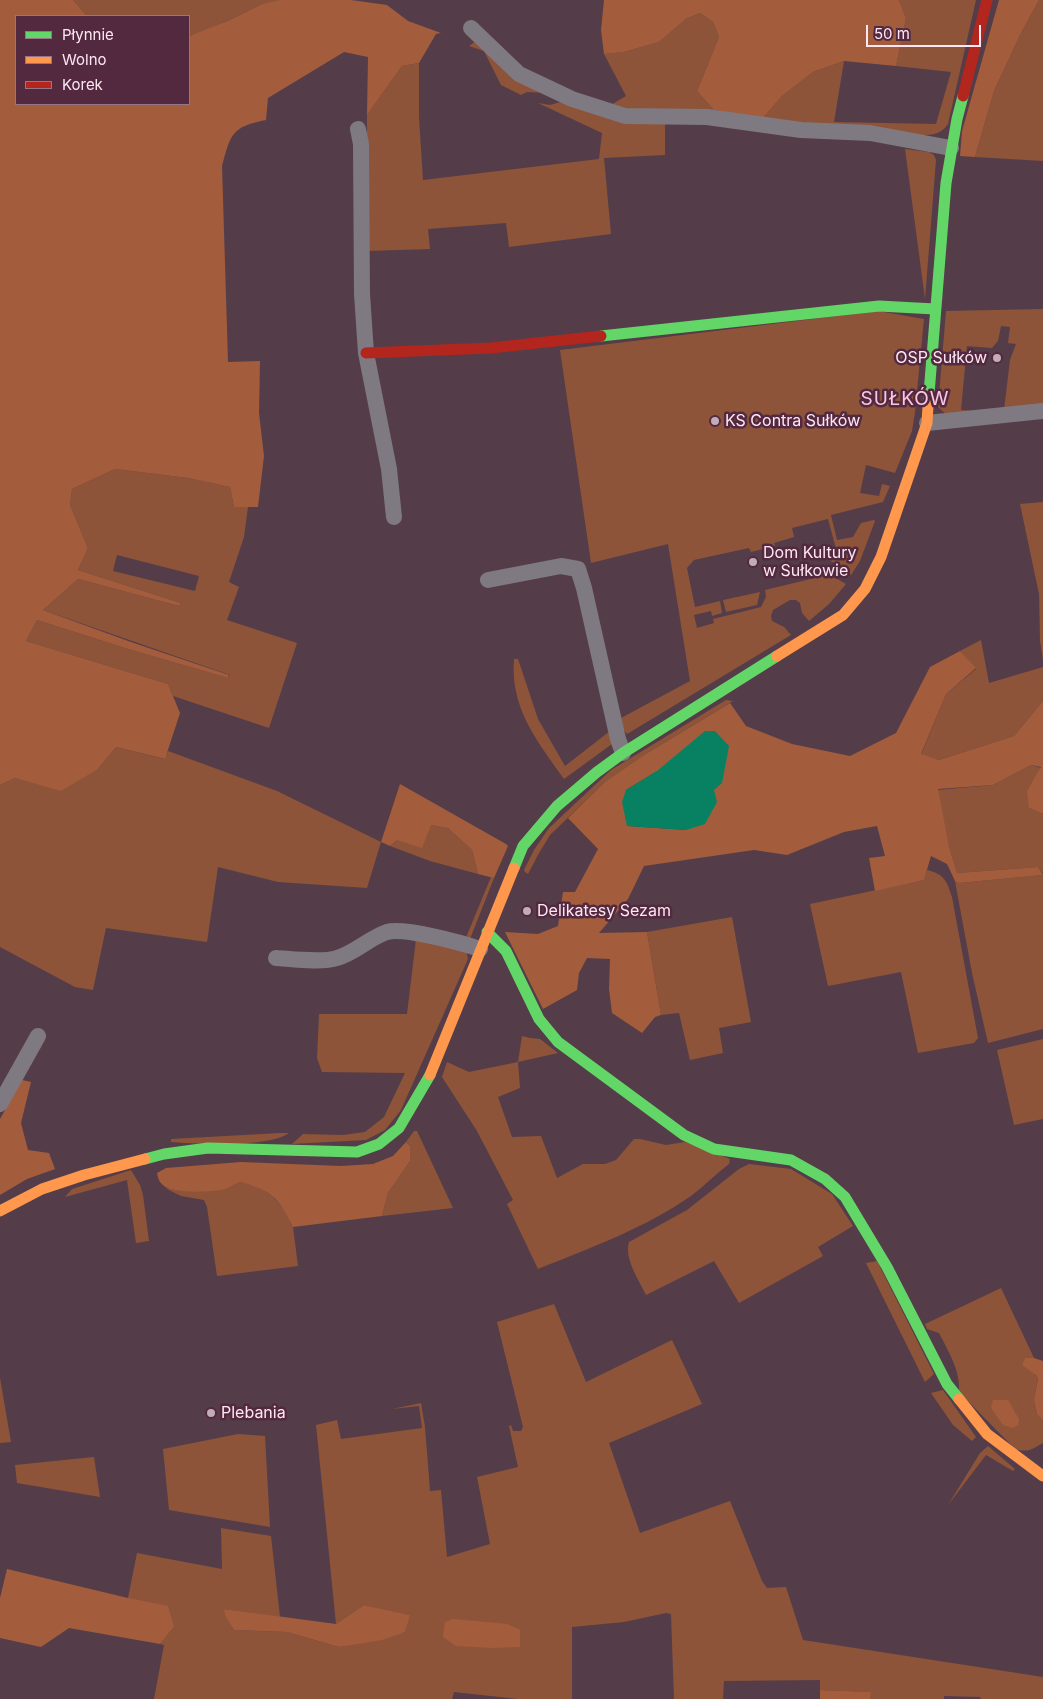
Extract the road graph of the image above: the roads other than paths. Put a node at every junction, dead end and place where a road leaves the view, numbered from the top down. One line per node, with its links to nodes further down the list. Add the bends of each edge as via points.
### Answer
1 (987, 0): 4 (street)
2 (471, 28): 4 (street, via 519,74 572,99 625,116 707,116 801,130 870,133)
3 (358, 129): 6 (street)
4 (951, 148): 5 (street)
5 (935, 309): 6 (street, via 879,306 491,348); 8 (street)
6 (366, 353): 9 (street, via 389,469)
7 (1043, 411): 8 (street)
8 (927, 423): 11 (street, via 881,557 864,589 843,615)
9 (394, 517)
10 (488, 580): 11 (street, via 561,566 578,569)
11 (623, 753): 12 (street, via 557,806 523,846)
12 (487, 932): 13 (street); 18 (street, via 506,951 539,1019 558,1042 684,1135 714,1149 792,1160 825,1179 845,1197 887,1267 947,1384 987,1434)
13 (480, 949): 14 (street, via 404,931 389,932 336,959); 17 (street, via 430,1075 399,1128 379,1144 357,1152 208,1148 164,1154 84,1175 42,1190)
14 (276, 958)
15 (38, 1036): 16 (street)
16 (0, 1104)
17 (0, 1211)
18 (1043, 1476)

